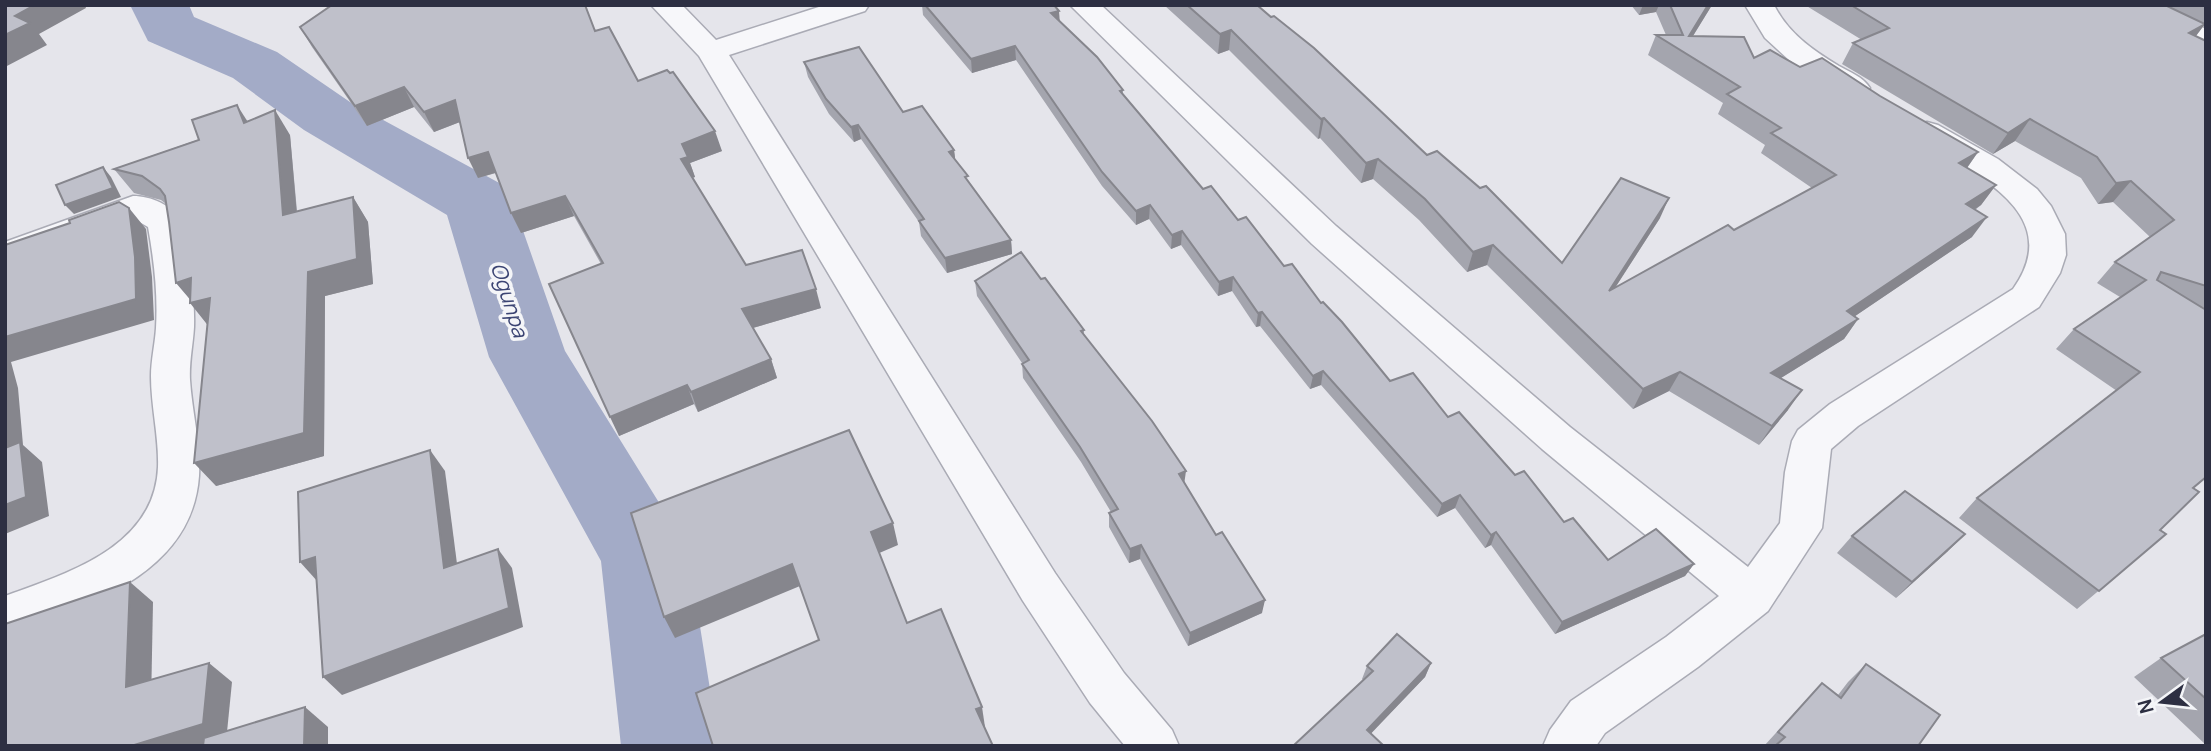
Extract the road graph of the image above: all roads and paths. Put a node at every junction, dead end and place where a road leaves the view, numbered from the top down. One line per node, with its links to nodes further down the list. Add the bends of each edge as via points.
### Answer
1 (666, 5): 7 (street)
2 (855, 5): 7 (street)
3 (1084, 5): 9 (street, via 1324,235 1556,438)
4 (1759, 5): 9 (street, via 1771,25 1820,68 2029,198 2047,232 2049,254 2026,298 1844,415 1812,441 1801,528)
5 (2134, 5): 6 (street)
6 (2206, 41)
7 (710, 51): 11 (street, via 1039,587 1107,688)
8 (5, 256): 10 (street, via 133,208 164,221 174,275 170,382 177,489 162,528 135,558 108,575)
9 (1752, 597): 12 (street, via 1588,717)
10 (5, 617)
11 (1155, 746)
12 (1567, 746)

